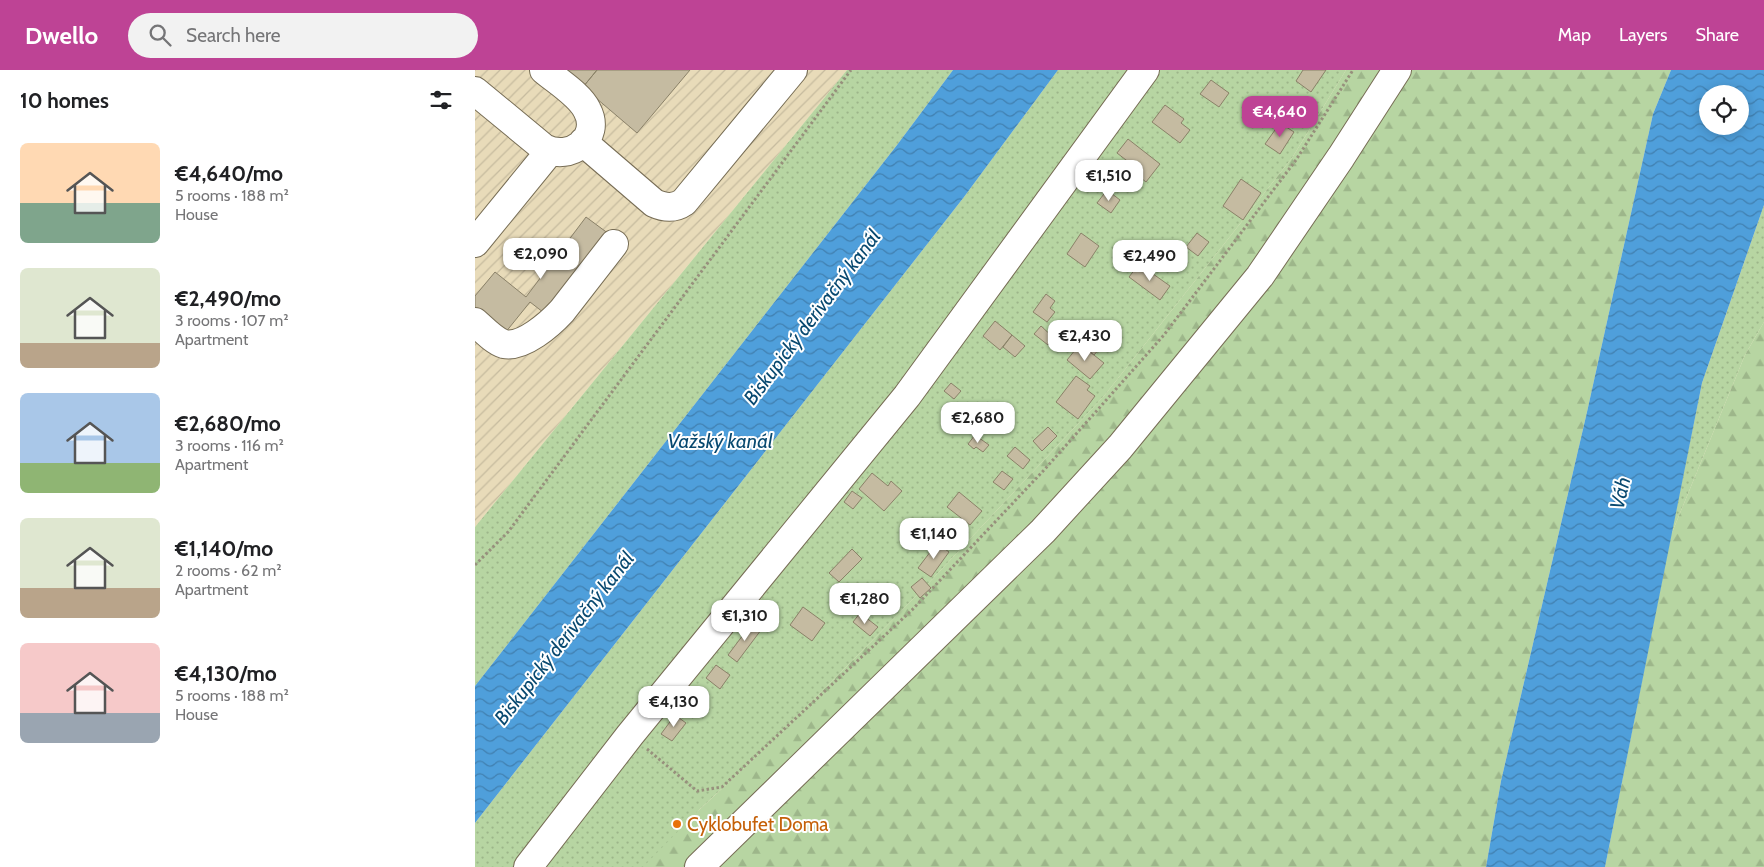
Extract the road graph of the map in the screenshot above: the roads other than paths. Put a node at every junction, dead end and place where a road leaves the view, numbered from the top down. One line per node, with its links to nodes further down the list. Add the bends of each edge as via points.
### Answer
1 (544, 70): 6 (lane, via 587,109 590,130)
2 (793, 70): 6 (lane, via 684,202 675,207 665,208 655,203)
3 (1145, 70): 11 (lane, via 907,396 630,736)
4 (1397, 70): 12 (lane, via 1260,276 1120,447 1029,544)
5 (475, 91): 7 (lane)
6 (583, 142): 7 (lane, via 572,151)
7 (550, 151): 8 (lane)
8 (475, 243)
9 (614, 244): 10 (lane, via 562,312 531,337 511,344 502,343)
10 (475, 322)
11 (528, 867)
12 (699, 867)

